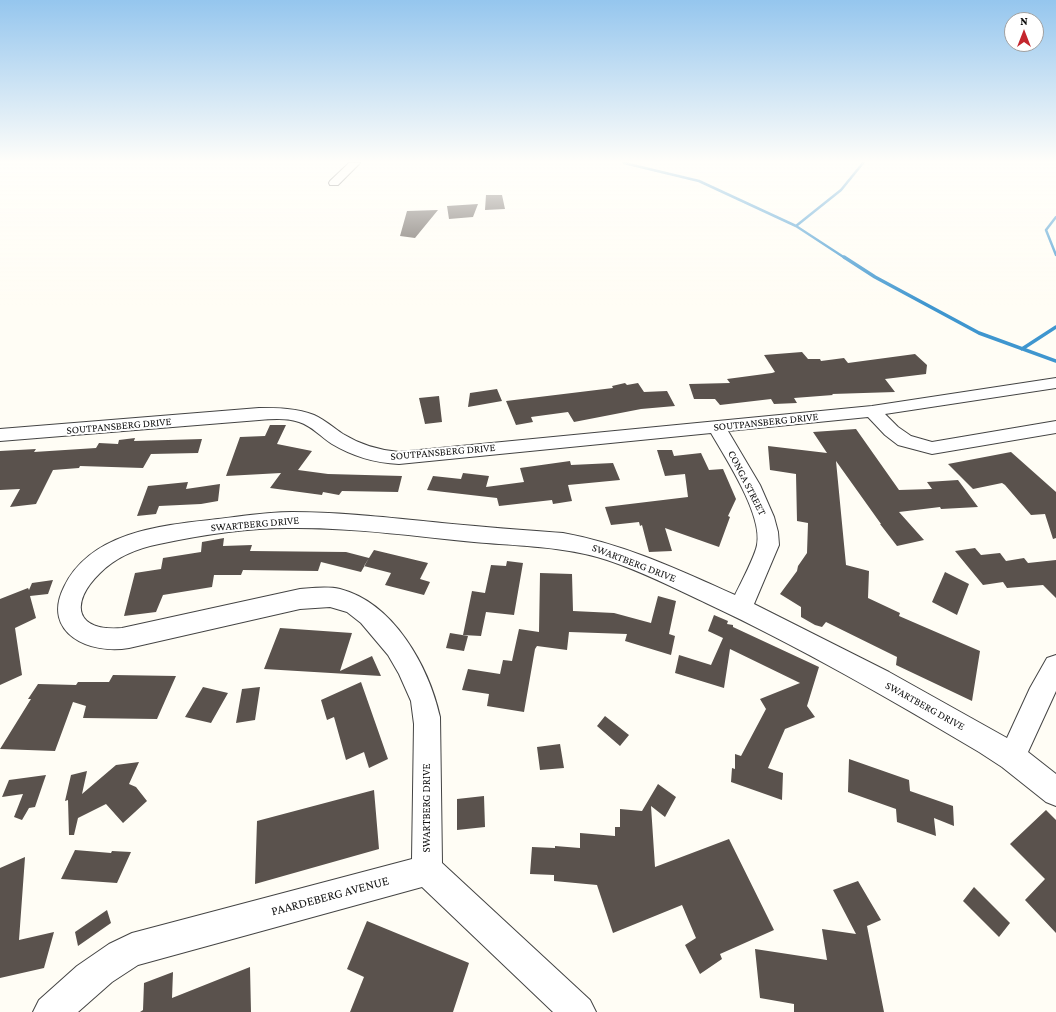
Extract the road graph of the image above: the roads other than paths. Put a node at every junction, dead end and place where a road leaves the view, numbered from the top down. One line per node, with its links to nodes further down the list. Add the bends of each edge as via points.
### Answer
1 (1049, 384): 2 (street); 3 (street, SOUTPANSBERG DRIVE)
2 (1056, 396)
3 (872, 411): 4 (street, SOUTPANSBERG DRIVE); 5 (street, via 900,438 914,445 932,448)
4 (717, 426): 6 (street, SOUTPANSBERG DRIVE, via 399,458 366,453 339,440 312,421 279,414); 7 (street, CONGA STREET, via 764,515 769,535 768,545)
5 (1056, 427)
6 (0, 435)
7 (741, 608): 9 (street, SWARTBERG DRIVE, via 948,718); 11 (street, SWARTBERG DRIVE, via 632,560 586,545 314,521 259,522 152,536 110,552 83,576 70,597 70,616 85,633 104,639 132,637 300,599 321,597 341,599 369,617 403,659 423,697 427,740)
8 (1056, 666): 9 (street)
9 (1012, 757): 10 (street, SWARTBERG DRIVE)
10 (1056, 792)
11 (427, 870): 12 (street, PAARDEBERG AVENUE, via 132,950 95,974); 13 (street)
12 (51, 1012)
13 (578, 1012)

